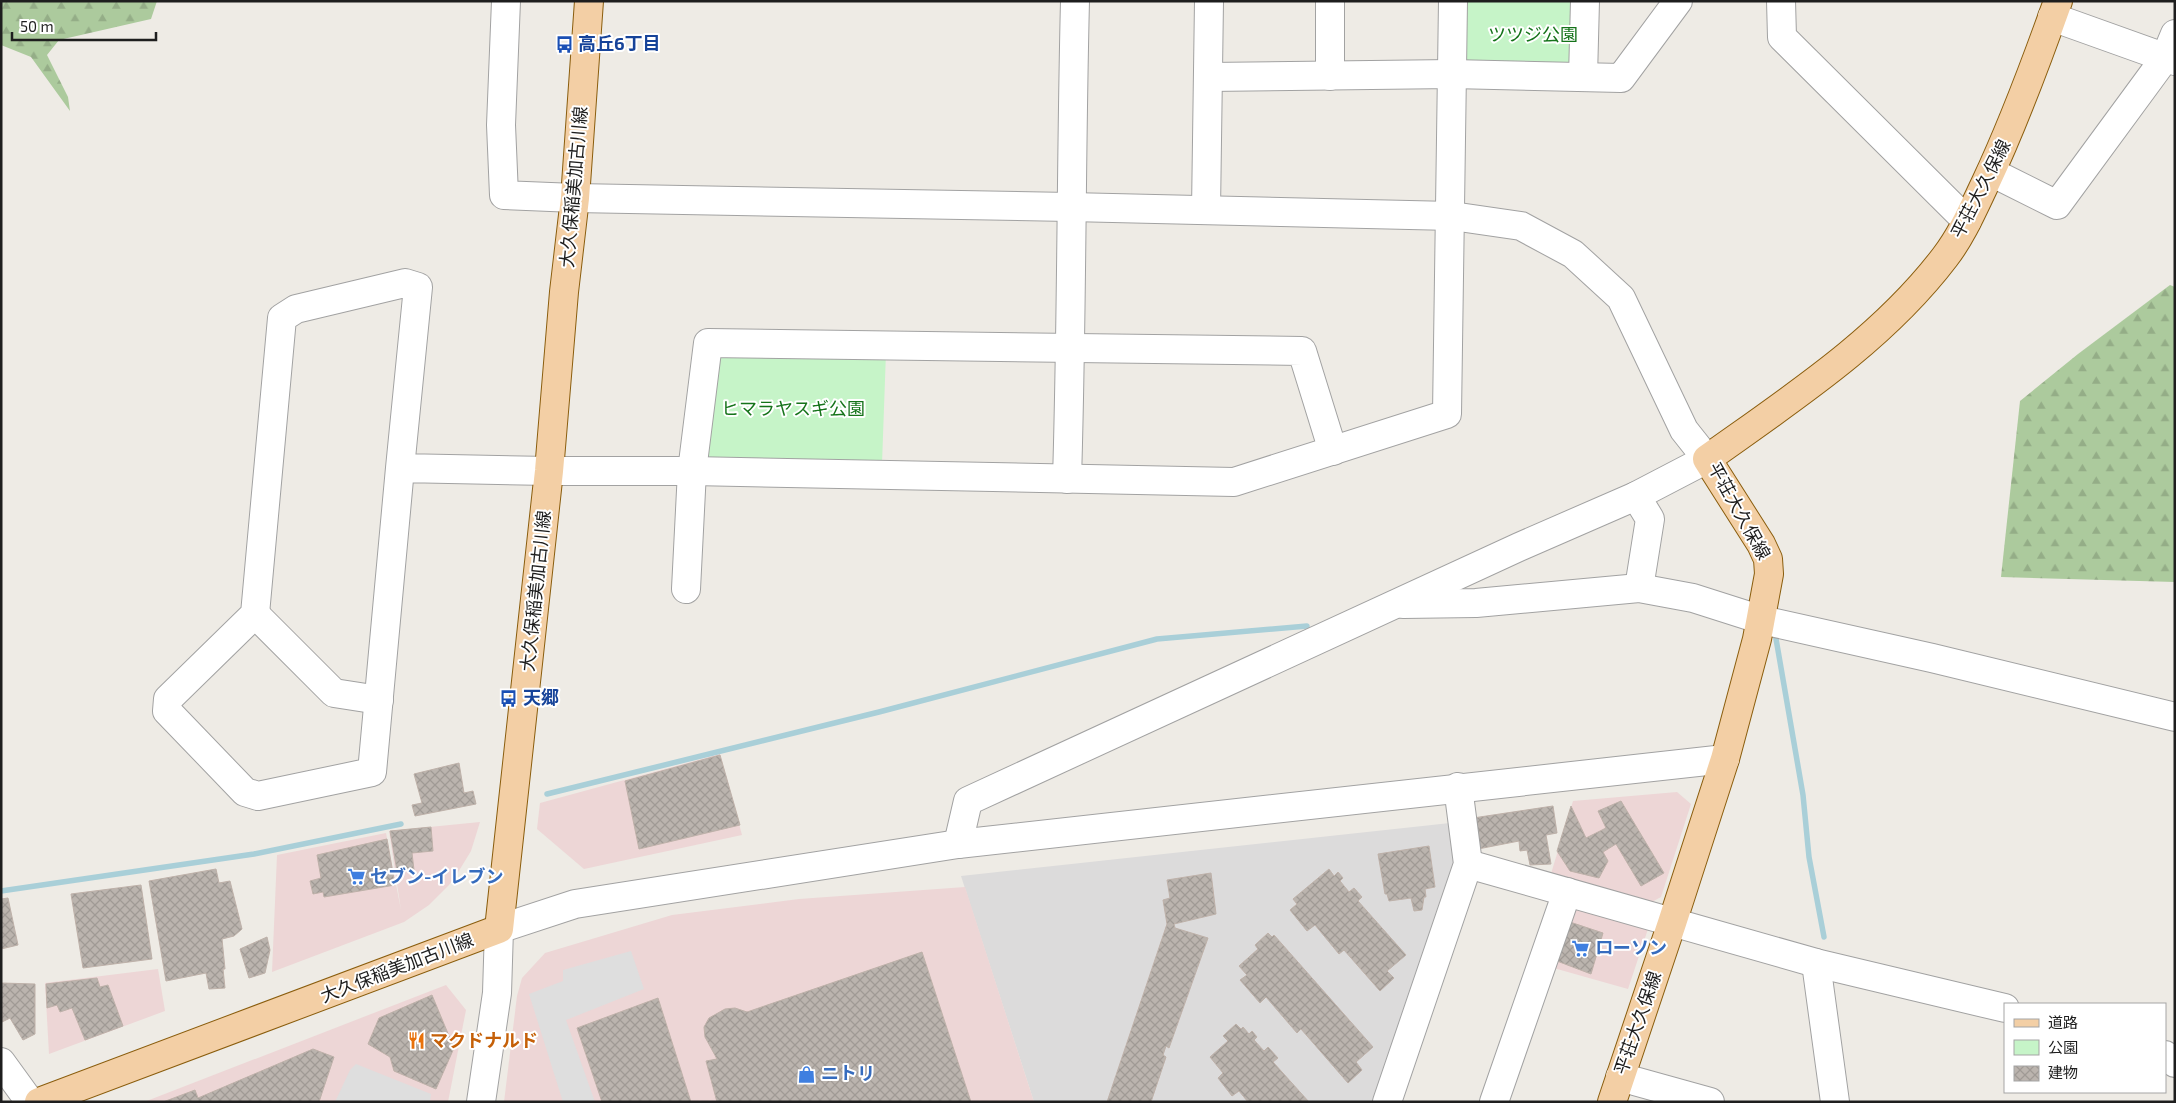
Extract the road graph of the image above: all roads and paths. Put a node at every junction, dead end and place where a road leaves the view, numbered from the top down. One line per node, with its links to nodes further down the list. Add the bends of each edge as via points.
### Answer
1 (506, 1): 17 (street, via 501,125 504,195)
2 (589, 1): 17 (main road, 大久保稲美加古川線)
3 (1074, 1): 18 (street)
4 (1209, 1): 14 (street)
5 (1330, 1): 13 (street)
6 (1454, 1): 12 (street)
7 (1585, 1): 15 (street)
8 (1678, 1): 15 (street, via 1621,78)
9 (1781, 1): 21 (street, via 1782,37)
10 (2055, 9): 11 (street); 16 (main road, 平荘大久保線)
11 (2172, 51): 16 (street, via 2058,205)
12 (1452, 74): 13 (street); 15 (street); 20 (street)
13 (1330, 76): 14 (street)
14 (1208, 77): 19 (street)
15 (1584, 77)
16 (1991, 172): 21 (main road, 平荘大久保線)
17 (575, 198): 18 (street); 26 (main road, 大久保稲美加古川線)
18 (1070, 206): 19 (street); 22 (street)
19 (1206, 210): 20 (street)
20 (1452, 216): 23 (street, via 1448,414); 24 (street, via 1521,226 1573,254 1621,298 1684,430)
21 (1967, 221): 24 (main road, 平荘大久保線, via 1946,256 1879,329 1803,390)
22 (1071, 349): 23 (street, via 1302,352); 27 (street, via 708,343); 28 (street)
23 (1333, 451): 28 (street, via 1234,482)
24 (1707, 459): 29 (street); 34 (main road, 平荘大久保線, via 1768,559 1770,574)
25 (400, 468): 26 (street); 33 (street, via 418,287 405,283 296,309 282,318); 35 (street)
26 (549, 471): 27 (street); 43 (main road, 大久保稲美加古川線)
27 (692, 471): 28 (street); 31 (street)
28 (1067, 479)
29 (1636, 496): 30 (street, via 1650,519); 32 (street)
30 (1639, 588): 32 (street, via 1476,603); 34 (street, via 1693,598)
31 (686, 589)
32 (1394, 604): 39 (street, via 968,801)
33 (255, 614): 35 (street, via 334,693); 35 (street, via 168,699 167,711 245,792 258,796 372,772)
34 (1762, 620): 36 (street); 37 (main road, 平荘大久保線)
35 (379, 700)
36 (2175, 717)
37 (1724, 759): 38 (street); 42 (main road, 平荘大久保線)
38 (1458, 787): 39 (street); 40 (street)
39 (958, 844): 43 (street, via 575,904)
40 (1468, 864): 41 (street); 51 (street)
41 (1567, 892): 42 (street); 52 (street)
42 (1672, 923): 44 (street); 47 (main road, 平荘大久保線)
43 (499, 929): 49 (main road, 大久保稲美加古川線); 50 (street, via 496,993)
44 (1816, 963): 45 (street); 54 (street)
45 (2004, 1008)
46 (1, 1062): 48 (street)
47 (1616, 1090): 53 (street)
48 (30, 1102)
49 (39, 1102)
50 (481, 1102)
51 (1387, 1102)
52 (1494, 1102)
53 (1710, 1102)
54 (1835, 1102)

